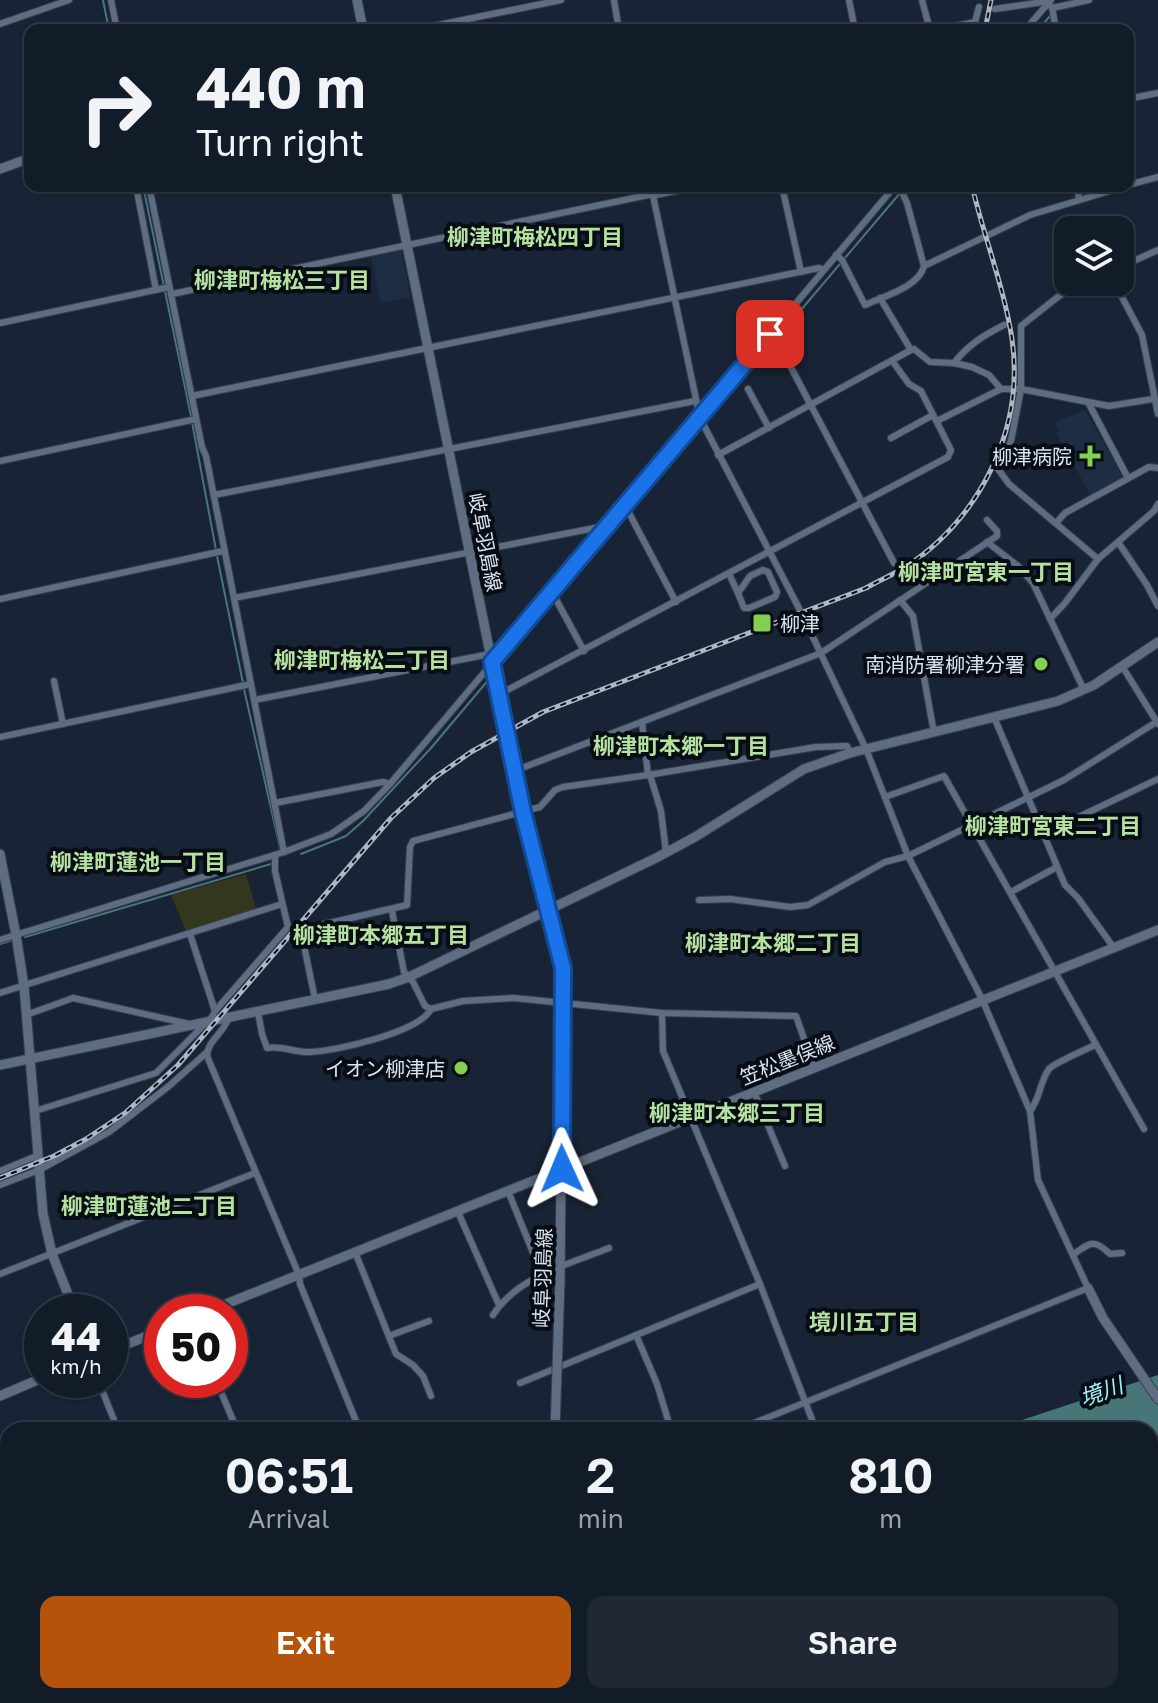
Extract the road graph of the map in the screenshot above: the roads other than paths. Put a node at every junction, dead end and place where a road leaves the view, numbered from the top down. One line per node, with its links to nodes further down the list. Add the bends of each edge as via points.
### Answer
1 (69, 0): 12 (street)
2 (111, 0): 13 (street)
3 (357, 0): 14 (main road)
4 (561, 0): 15 (street)
5 (614, 0): 16 (street)
6 (849, 0): 17 (street)
7 (922, 0): 18 (street)
8 (1089, 0): 9 (street)
9 (1050, 2): 11 (street); 20 (street); 21 (street)
10 (979, 7): 19 (street, via 975,22)
11 (995, 9)
12 (0, 24)
13 (116, 24)
14 (362, 24)
15 (443, 24)
16 (618, 24)
17 (854, 24)
18 (928, 24)
19 (965, 24)
20 (1030, 24)
21 (1055, 24)
22 (1158, 93): 23 (street)
23 (1134, 98)
24 (24, 160): 25 (main road)
25 (0, 169)
26 (1158, 177): 27 (street)
27 (1134, 184)
28 (137, 192): 46 (street)
29 (150, 192): 47 (street)
30 (396, 192): 39 (main road, 岐阜羽島線)
31 (643, 192): 39 (street)
32 (652, 192): 50 (street)
33 (783, 192): 45 (street)
34 (892, 192): 41 (street)
35 (901, 192): 43 (street)
36 (1078, 192): 38 (street)
37 (1105, 192): 38 (street)
38 (1079, 199): 43 (street, via 1008,224)
39 (407, 245): 47 (street); 55 (main road, 岐阜羽島線)
40 (1158, 250): 42 (street)
41 (836, 255): 44 (street); 51 (street, via 865,305)
42 (1134, 261)
43 (924, 266): 51 (street, via 913,282)
44 (823, 270): 45 (street); 54 (street)
45 (801, 272): 50 (street)
46 (156, 290): 47 (street); 52 (street)
47 (170, 290): 62 (street)
48 (1059, 296): 61 (street, via 1021,326)
49 (1121, 296): 63 (street, via 1142,335)
50 (674, 298): 55 (street); 64 (street)
51 (880, 298): 56 (street)
52 (0, 323)
53 (1004, 325): 58 (street, via 965,349)
54 (770, 334): 66 (street); 68 (street)
55 (428, 348): 62 (street); 73 (main road, 岐阜羽島線)
56 (911, 350): 57 (street); 58 (street, via 930,362)
57 (893, 362): 66 (street); 69 (street, via 921,391)
58 (954, 363): 60 (street, via 989,375)
59 (748, 389): 71 (street)
60 (1001, 389): 61 (street); 69 (street)
61 (1021, 389): 65 (street); 83 (street, via 1011,441 998,469)
62 (192, 396): 70 (street)
63 (1153, 399): 65 (street); 67 (street)
64 (695, 401): 68 (street); 73 (street)
65 (1089, 404): 77 (street)
66 (811, 406): 71 (street); 79 (street)
67 (1158, 410)
68 (700, 418): 74 (street); 81 (street)
69 (935, 418): 72 (street); 79 (street, via 951,450 948,457)
70 (196, 419): 75 (street); 78 (street)
71 (769, 428): 74 (street)
72 (891, 438)
73 (450, 451): 78 (street); 88 (main road, 岐阜羽島線)
74 (718, 455): 89 (street)
75 (0, 461)
76 (1158, 468): 77 (street)
77 (1128, 478): 83 (street)
78 (214, 495): 87 (street)
79 (863, 503): 89 (street); 91 (street)
80 (1158, 504): 86 (street)
81 (624, 507): 84 (street); 100 (street)
82 (987, 520): 85 (street, via 997,531)
83 (1056, 523): 90 (street)
84 (606, 528): 88 (street); 95 (street)
85 (987, 542): 99 (street); 102 (street, via 1033,583)
86 (1118, 542): 90 (street); 94 (street)
87 (223, 551): 97 (street); 98 (street)
88 (470, 552): 97 (street); 107 (main road, 岐阜羽島線)
89 (770, 553): 92 (street); 105 (street)
90 (1098, 559): 102 (street)
91 (894, 563)
92 (729, 574): 96 (street); 100 (street)
93 (1158, 580): 94 (street)
94 (1147, 585): 101 (street)
95 (552, 592): 104 (street); 107 (street)
96 (738, 593): 96 (street, via 750,576 763,570 777,592 749,608 744,608)
97 (234, 598): 110 (street)
98 (0, 599)
99 (900, 600): 105 (street); 118 (street, via 913,616)
100 (676, 602): 104 (street)
101 (1158, 606)
102 (1050, 619): 111 (street)
103 (1155, 643): 106 (street); 108 (main road)
104 (584, 651): 112 (street)
105 (821, 653): 115 (street); 120 (street)
106 (1158, 657)
107 (491, 658): 112 (main road, 岐阜羽島線); 113 (street); 125 (street)
108 (1122, 666): 111 (main road); 116 (street)
109 (54, 681): 117 (street)
110 (251, 684): 113 (street); 117 (street)
111 (1084, 690): 114 (main road)
112 (498, 695): 122 (main road, 岐阜羽島線)
113 (254, 700): 128 (street)
114 (994, 717): 118 (main road); 127 (street)
115 (642, 722): 122 (street); 123 (street)
116 (1158, 722): 127 (street)
117 (63, 724): 119 (street)
118 (934, 733): 120 (main road)
119 (0, 737)
120 (866, 749): 121 (main road); 126 (street)
121 (850, 753): 123 (street, via 847,746 816,747); 133 (main road, via 784,778)
122 (514, 771): 129 (main road, 岐阜羽島線)
123 (649, 775): 129 (street, via 563,787 540,807); 133 (street)
124 (1158, 779): 131 (street)
125 (390, 784): 128 (street); 132 (street, via 350,822)
126 (885, 797): 130 (street, via 944,776); 136 (street)
127 (1027, 799): 130 (street); 131 (street)
128 (275, 803): 132 (street)
129 (523, 812): 141 (main road, 岐阜羽島線); 142 (street, via 413,841 407,905)
130 (973, 825): 136 (street); 138 (street)
131 (1043, 834): 137 (street)
132 (284, 852): 135 (street)
133 (666, 852): 141 (main road)
134 (0, 854): 145 (main road)
135 (275, 855): 140 (street); 145 (street)
136 (908, 856): 139 (street, via 885,862 808,905); 154 (street)
137 (1057, 867): 138 (street); 148 (street)
138 (1011, 892): 149 (street)
139 (699, 900)
140 (282, 904): 144 (street); 157 (street, via 288,927)
141 (550, 910): 150 (main road); 155 (main road, 岐阜羽島線, via 563,968)
142 (392, 911): 150 (street); 153 (street, via 308,928 302,936)
143 (1155, 931): 147 (street); 148 (main road, 笠松墨俣線)
144 (190, 934): 151 (street); 157 (street)
145 (16, 935): 146 (street); 151 (main road)
146 (0, 940)
147 (1158, 943)
148 (1114, 948): 149 (main road, 笠松墨俣線)
149 (1055, 971): 154 (main road, 笠松墨俣線); 164 (street)
150 (409, 977): 153 (main road); 156 (street)
151 (24, 986): 152 (street); 160 (main road)
152 (0, 993)
153 (315, 999): 158 (main road)
154 (982, 999): 168 (main road, 笠松墨俣線); 171 (street)
155 (563, 1004): 156 (street, via 489,998); 159 (street); 176 (main road, 岐阜羽島線)
156 (431, 1009): 158 (street, via 423,1021 398,1032 307,1053 267,1048)
157 (215, 1011): 162 (street)
158 (258, 1012): 161 (main road)
159 (662, 1013): 168 (street, via 796,1016); 172 (street, via 663,1051)
160 (26, 1015): 163 (street, via 73,998); 166 (main road)
161 (229, 1017): 162 (main road); 165 (street)
162 (206, 1022): 163 (main road); 170 (street, via 156,1073)
163 (195, 1025): 166 (main road)
164 (1095, 1045): 171 (street, via 1047,1071); 173 (street)
165 (206, 1053): 177 (street, via 133,1116); 179 (street)
166 (30, 1059): 167 (main road); 170 (main road)
167 (0, 1065)
168 (814, 1067): 169 (main road, 笠松墨俣線)
169 (754, 1092): 172 (main road, 笠松墨俣線); 175 (street)
170 (35, 1111): 174 (main road)
171 (1030, 1111): 187 (street, via 1038,1180)
172 (690, 1117): 176 (main road, 笠松墨俣線); 192 (street)
173 (1144, 1129)
174 (39, 1155): 177 (main road); 178 (street)
175 (785, 1166)
176 (562, 1169): 181 (main road, 笠松墨俣線); 189 (main road, 岐阜羽島線)
177 (39, 1170): 180 (street); 186 (main road)
178 (0, 1171)
179 (255, 1173): 186 (street); 191 (street)
180 (0, 1185)
181 (508, 1191): 182 (main road, 笠松墨俣線); 188 (street)
182 (458, 1212): 184 (main road, 笠松墨俣線); 196 (street)
183 (609, 1248): 189 (street)
184 (355, 1252): 191 (main road, 笠松墨俣線); 200 (street)
185 (1122, 1253): 187 (street, via 1110,1254 1095,1243)
186 (52, 1254): 190 (street); 194 (main road)
187 (1074, 1254): 193 (street)
188 (538, 1265)
189 (560, 1268): 196 (street, via 533,1279); 212 (main road, 岐阜羽島線, bridge)
190 (0, 1274)
191 (299, 1275): 195 (main road, 笠松墨俣線); 211 (street)
192 (760, 1284): 199 (street); 208 (street)
193 (1088, 1288): 207 (main road); 208 (street)
194 (68, 1294)
195 (248, 1295)
196 (499, 1305): 197 (street)
197 (493, 1315)
198 (429, 1321): 200 (street)
199 (636, 1335): 201 (street); 213 (street)
200 (389, 1336): 204 (street, via 396,1354 423,1376)
201 (520, 1383)
202 (24, 1386): 203 (main road)
203 (0, 1396)
204 (431, 1396)
205 (105, 1398): 209 (street)
206 (224, 1398): 210 (street)
207 (1158, 1399)
208 (806, 1403): 214 (street); 215 (street)
209 (115, 1422)
210 (234, 1422)
211 (356, 1422)
212 (555, 1422)
213 (669, 1422)
214 (757, 1422)
215 (813, 1422)

